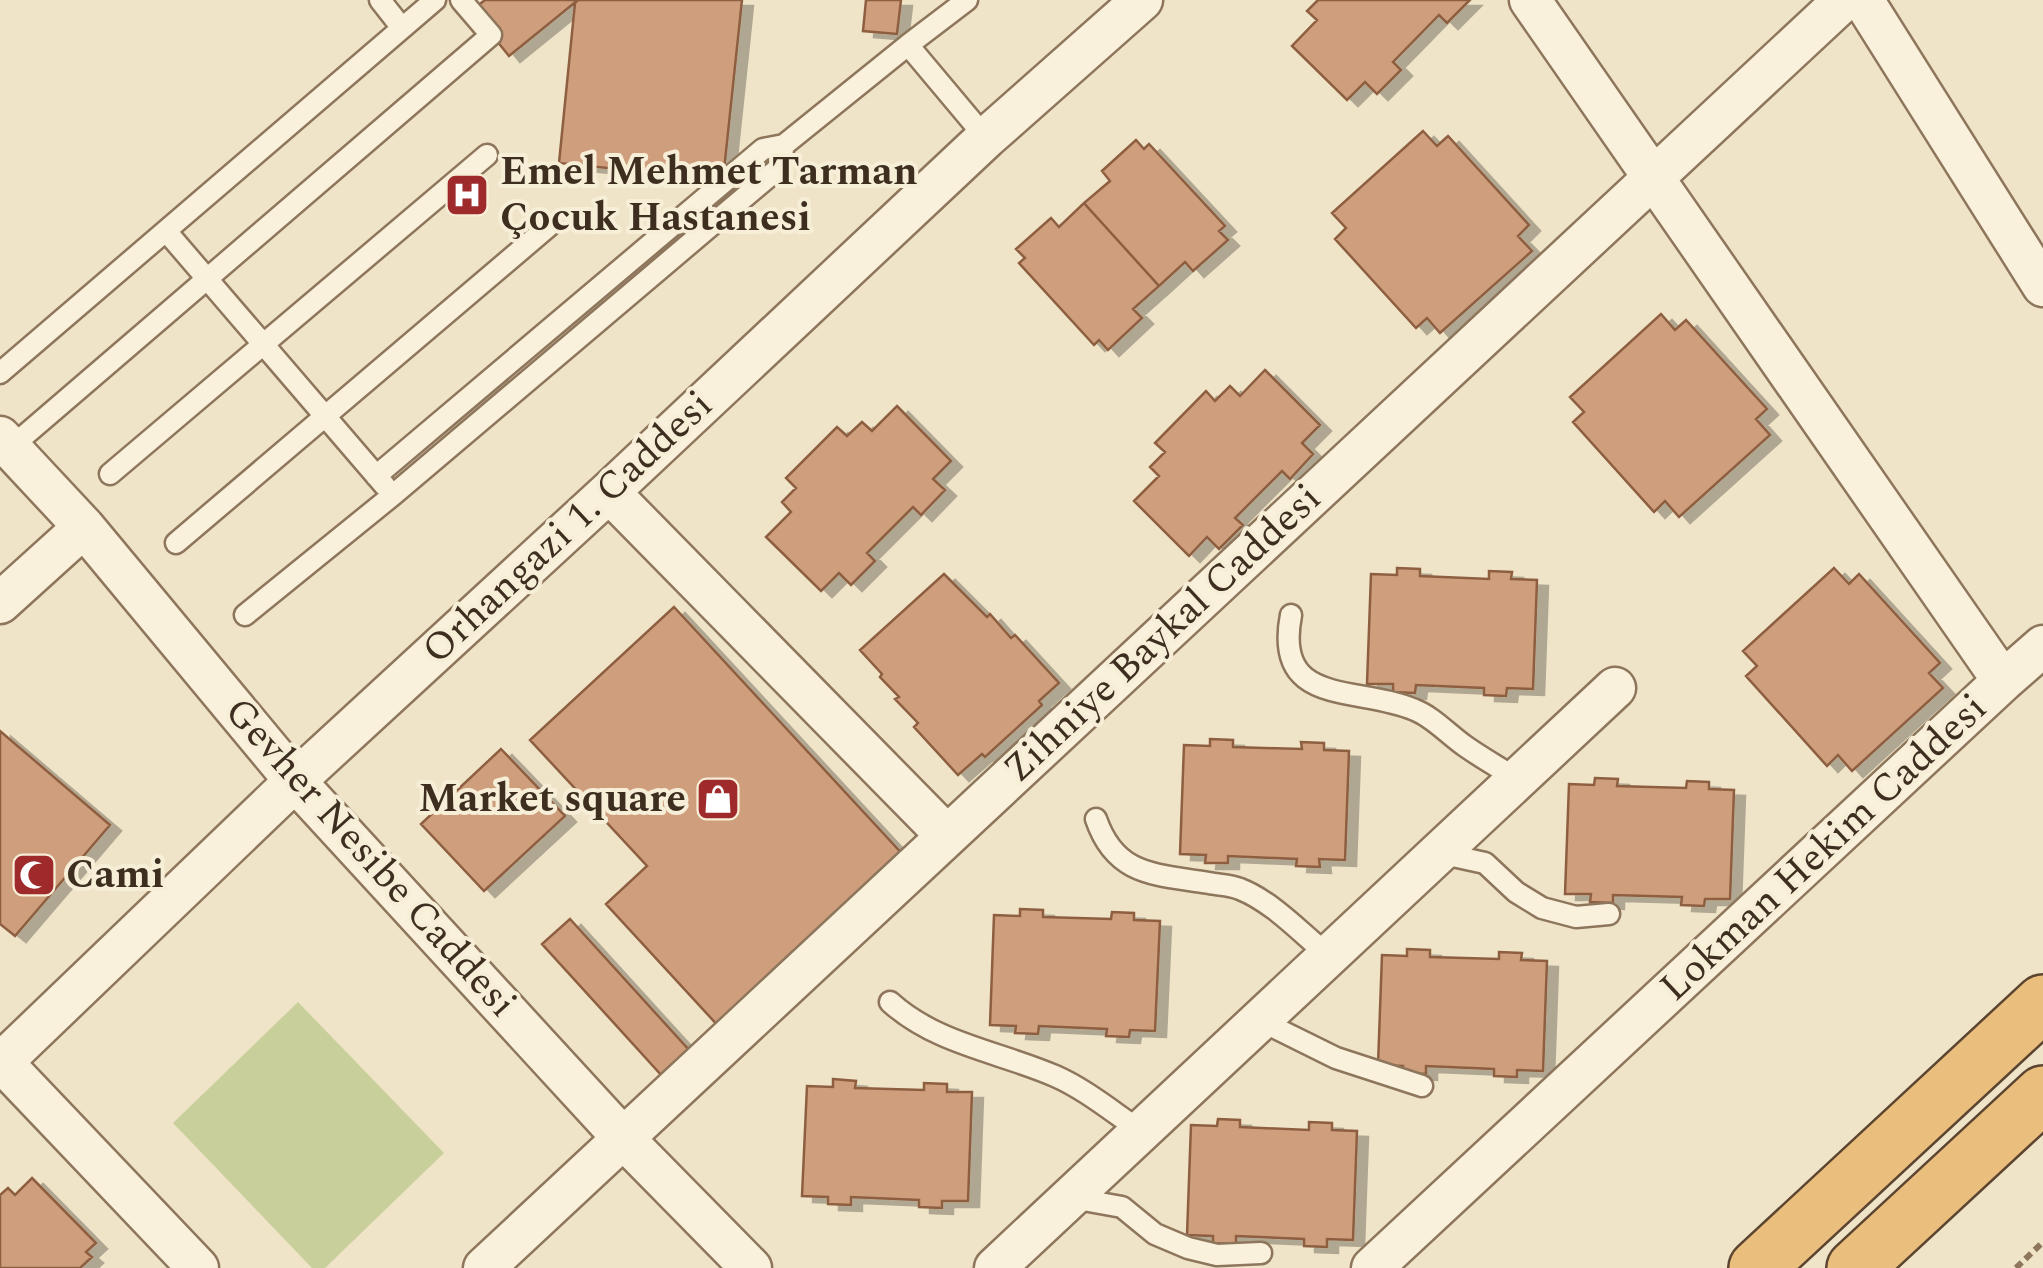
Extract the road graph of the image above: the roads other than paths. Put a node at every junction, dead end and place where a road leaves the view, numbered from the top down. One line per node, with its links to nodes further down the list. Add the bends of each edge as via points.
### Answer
1 (380, 0): 9 (lane)
2 (435, 0): 9 (lane)
3 (461, 0): 17 (lane, via 491,35)
4 (967, 0): 10 (lane)
5 (1142, 0): 11 (street, Orhangazi 1. Caddesi)
6 (1530, 0): 14 (street, Lokman Hekim Caddesi)
7 (1844, 0): 14 (street, Zihniye Baykal Caddesi)
8 (1863, 0): 18 (street)
9 (402, 28): 16 (lane)
10 (908, 44): 11 (lane); 12 (lane)
11 (986, 138): 25 (street, Orhangazi 1. Caddesi)
12 (784, 145): 24 (lane, via 762,149); 26 (lane, via 779,168)
13 (487, 155): 19 (lane)
14 (1652, 178): 33 (street, Lokman Hekim Caddesi); 38 (street, Zihniye Baykal Caddesi)
15 (550, 226): 21 (lane)
16 (166, 231): 17 (lane); 20 (lane)
17 (207, 279): 19 (lane); 22 (lane)
18 (2043, 286)
19 (263, 344): 21 (lane); 23 (lane)
20 (0, 373)
21 (326, 416): 24 (lane); 28 (lane)
22 (5, 442): 27 (street, Gevher Nesibe Caddesi)
23 (110, 474)
24 (376, 476): 26 (lane)
25 (609, 492): 36 (street, Orhangazi 1. Caddesi); 38 (street)
26 (393, 495): 30 (lane)
27 (84, 527): 29 (street); 36 (street, Gevher Nesibe Caddesi)
28 (176, 544)
29 (0, 603)
30 (245, 615)
31 (1292, 615): 35 (lane, via 1290,663 1307,681 1417,710)
32 (2043, 646): 33 (street)
33 (2003, 681): 56 (street, Lokman Hekim Caddesi)
34 (1615, 688): 35 (street)
35 (1518, 779): 39 (street)
36 (295, 780): 45 (street, Orhangazi 1. Caddesi); 49 (street, Gevher Nesibe Caddesi)
37 (1096, 819): 41 (lane, via 1104,844 1124,864 1239,888)
38 (947, 836): 49 (street, Zihniye Baykal Caddesi)
39 (1438, 852): 40 (lane, via 1485,863 1542,908 1576,917); 41 (street)
40 (1609, 914)
41 (1328, 956): 44 (street)
42 (890, 1002): 48 (lane, via 980,1052 1061,1078)
43 (2043, 1003): 57 (highway)
44 (1259, 1020): 46 (lane, via 1336,1058); 48 (street)
45 (1, 1062): 52 (street)
46 (1422, 1086)
47 (2043, 1094): 58 (highway)
48 (1141, 1131): 50 (street)
49 (623, 1138): 53 (street, Zihniye Baykal Caddesi); 54 (street, Gevher Nesibe Caddesi)
50 (1070, 1198): 51 (lane, via 1122,1207 1155,1234 1188,1248); 55 (street)
51 (1261, 1253)
52 (198, 1268)
53 (484, 1268)
54 (751, 1268)
55 (995, 1268)
56 (1372, 1268)
57 (1757, 1268)
58 (1855, 1268)

